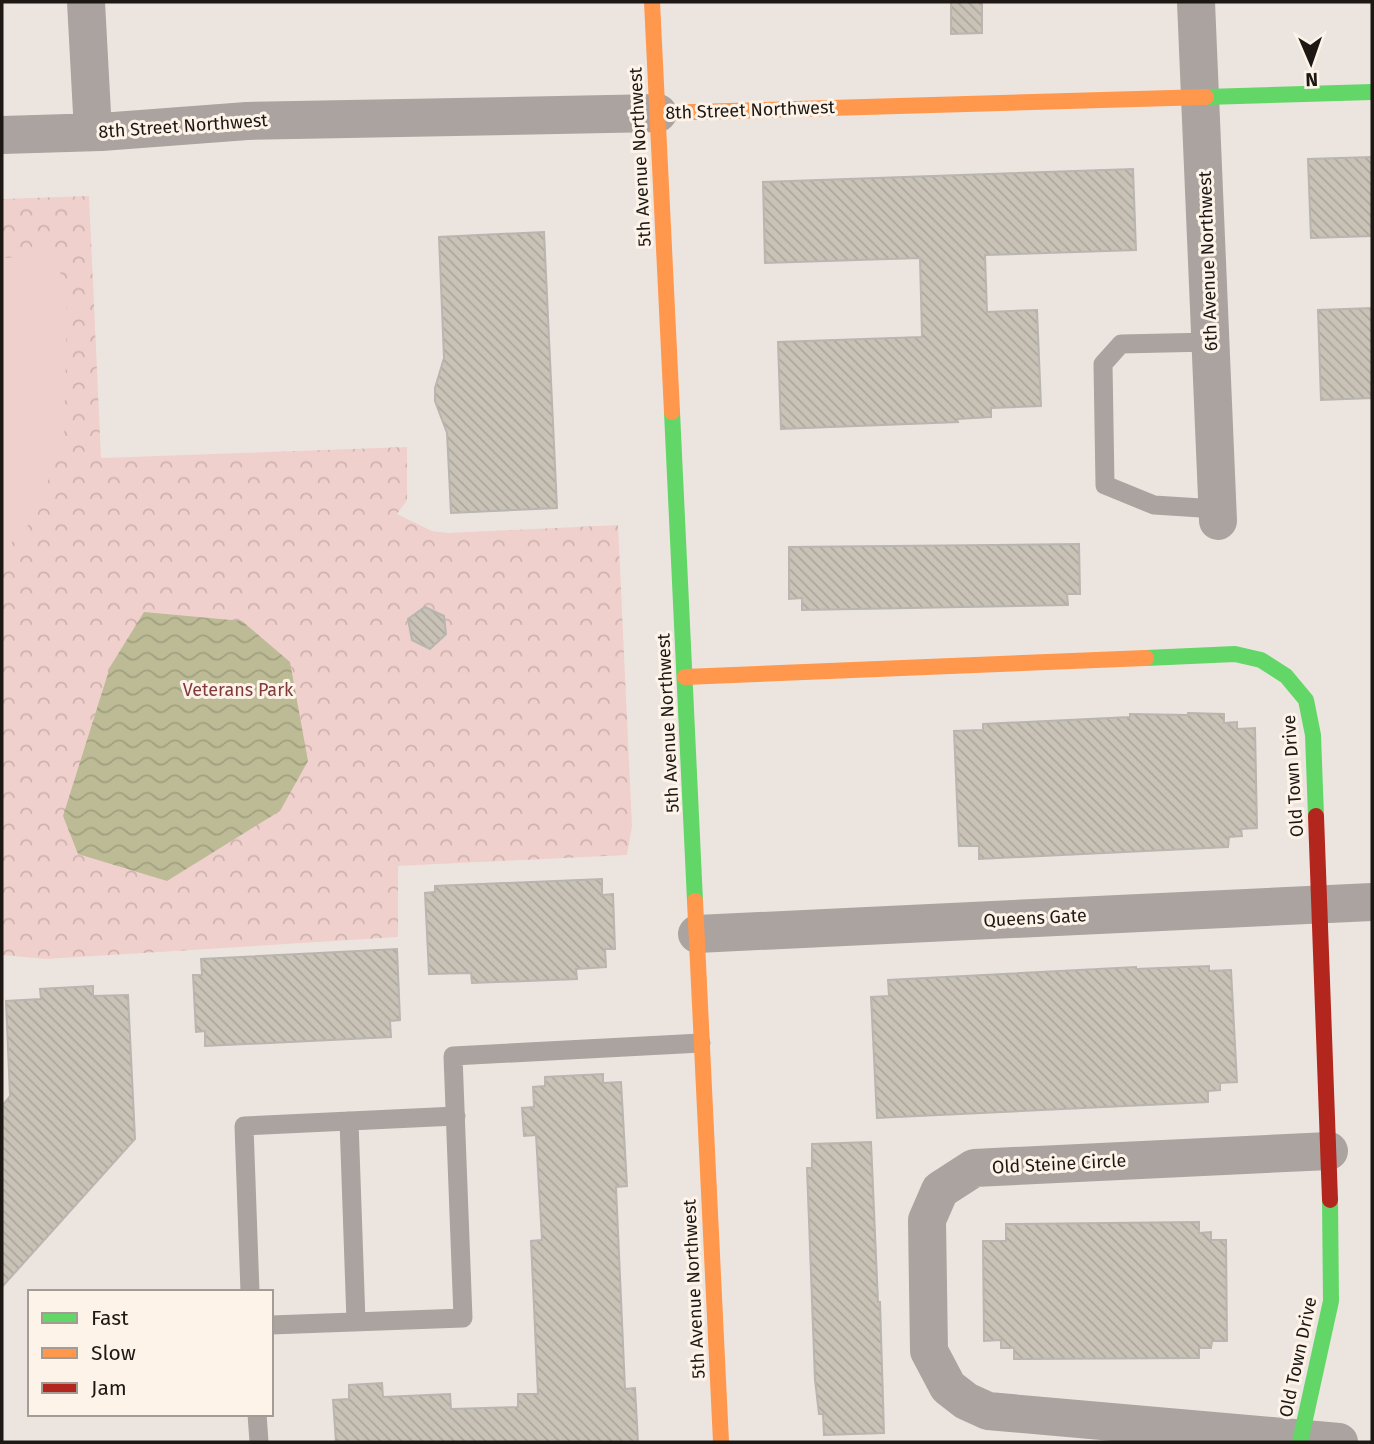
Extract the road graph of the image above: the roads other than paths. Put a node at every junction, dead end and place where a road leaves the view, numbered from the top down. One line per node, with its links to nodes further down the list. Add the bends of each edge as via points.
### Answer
1 (86, 2): 7 (street)
2 (652, 2): 6 (street, 5th Avenue Northwest)
3 (1196, 2): 5 (street, 6th Avenue Northwest)
4 (1372, 92): 5 (street, 8th Street Northwest)
5 (1201, 97): 6 (street, 8th Street Northwest); 9 (street, 6th Avenue Northwest)
6 (657, 113): 7 (street, 8th Street Northwest, via 247,121); 11 (street, 5th Avenue Northwest)
7 (93, 132): 8 (street, 8th Street Northwest)
8 (2, 135)
9 (1211, 342): 10 (street, 6th Avenue Northwest); 10 (lane, via 1121,344 1103,364 1105,485 1154,505)
10 (1218, 515)
11 (685, 677): 13 (street, Old Town Drive, via 1235,654 1261,660 1286,676 1306,700 1312,735); 14 (street, 5th Avenue Northwest)
12 (1372, 902): 13 (street, Queens Gate)
13 (1320, 904): 14 (street, Queens Gate); 18 (street, Old Town Drive)
14 (697, 934): 15 (street, 5th Avenue Northwest)
15 (701, 1043): 16 (lane, via 453,1056); 25 (street, 5th Avenue Northwest)
16 (456, 1116): 17 (lane); 20 (lane, via 463,1318)
17 (349, 1121): 19 (lane, via 244,1126); 20 (lane)
18 (1329, 1151): 23 (street, Old Town Drive, via 1331,1301); 23 (street, Old Steine Circle, via 974,1168 940,1190 928,1220 929,1351 948,1387 966,1401 988,1411)
19 (250, 1290)
20 (356, 1321): 21 (lane)
21 (273, 1325)
22 (257, 1416): 24 (lane)
23 (1300, 1440): 26 (street, Old Steine Circle)
24 (259, 1442)
25 (721, 1442)
26 (1339, 1442)

